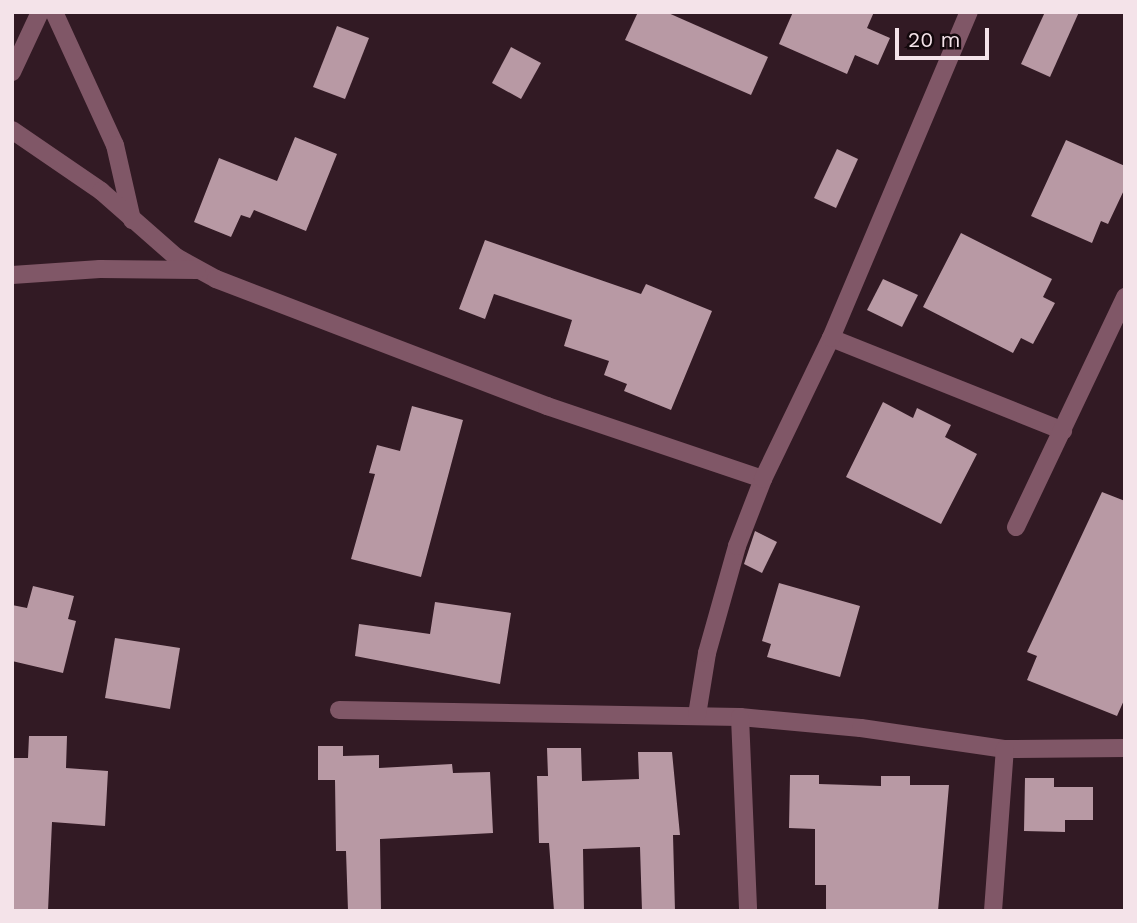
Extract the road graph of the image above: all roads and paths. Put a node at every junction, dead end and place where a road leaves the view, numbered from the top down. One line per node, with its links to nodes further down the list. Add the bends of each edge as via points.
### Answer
1 (40, 12): 4 (street)
2 (54, 12): 6 (street, via 115,145)
3 (970, 12): 11 (street)
4 (12, 72)
5 (12, 130): 6 (street, via 101,191)
6 (132, 220): 7 (street, via 176,257)
7 (200, 270): 8 (street, via 100,269); 13 (street, via 547,406)
8 (12, 275)
9 (1125, 297): 10 (street)
10 (1119, 327): 12 (street)
11 (831, 338): 12 (street); 13 (street)
12 (1063, 431): 14 (street)
13 (763, 479): 16 (street, via 737,547 707,653)
14 (1016, 527)
15 (339, 710): 16 (street)
16 (697, 715): 17 (street)
17 (740, 717): 19 (street, via 861,728); 20 (street)
18 (1125, 748): 19 (street)
19 (1005, 749): 21 (street)
20 (748, 911)
21 (993, 911)

